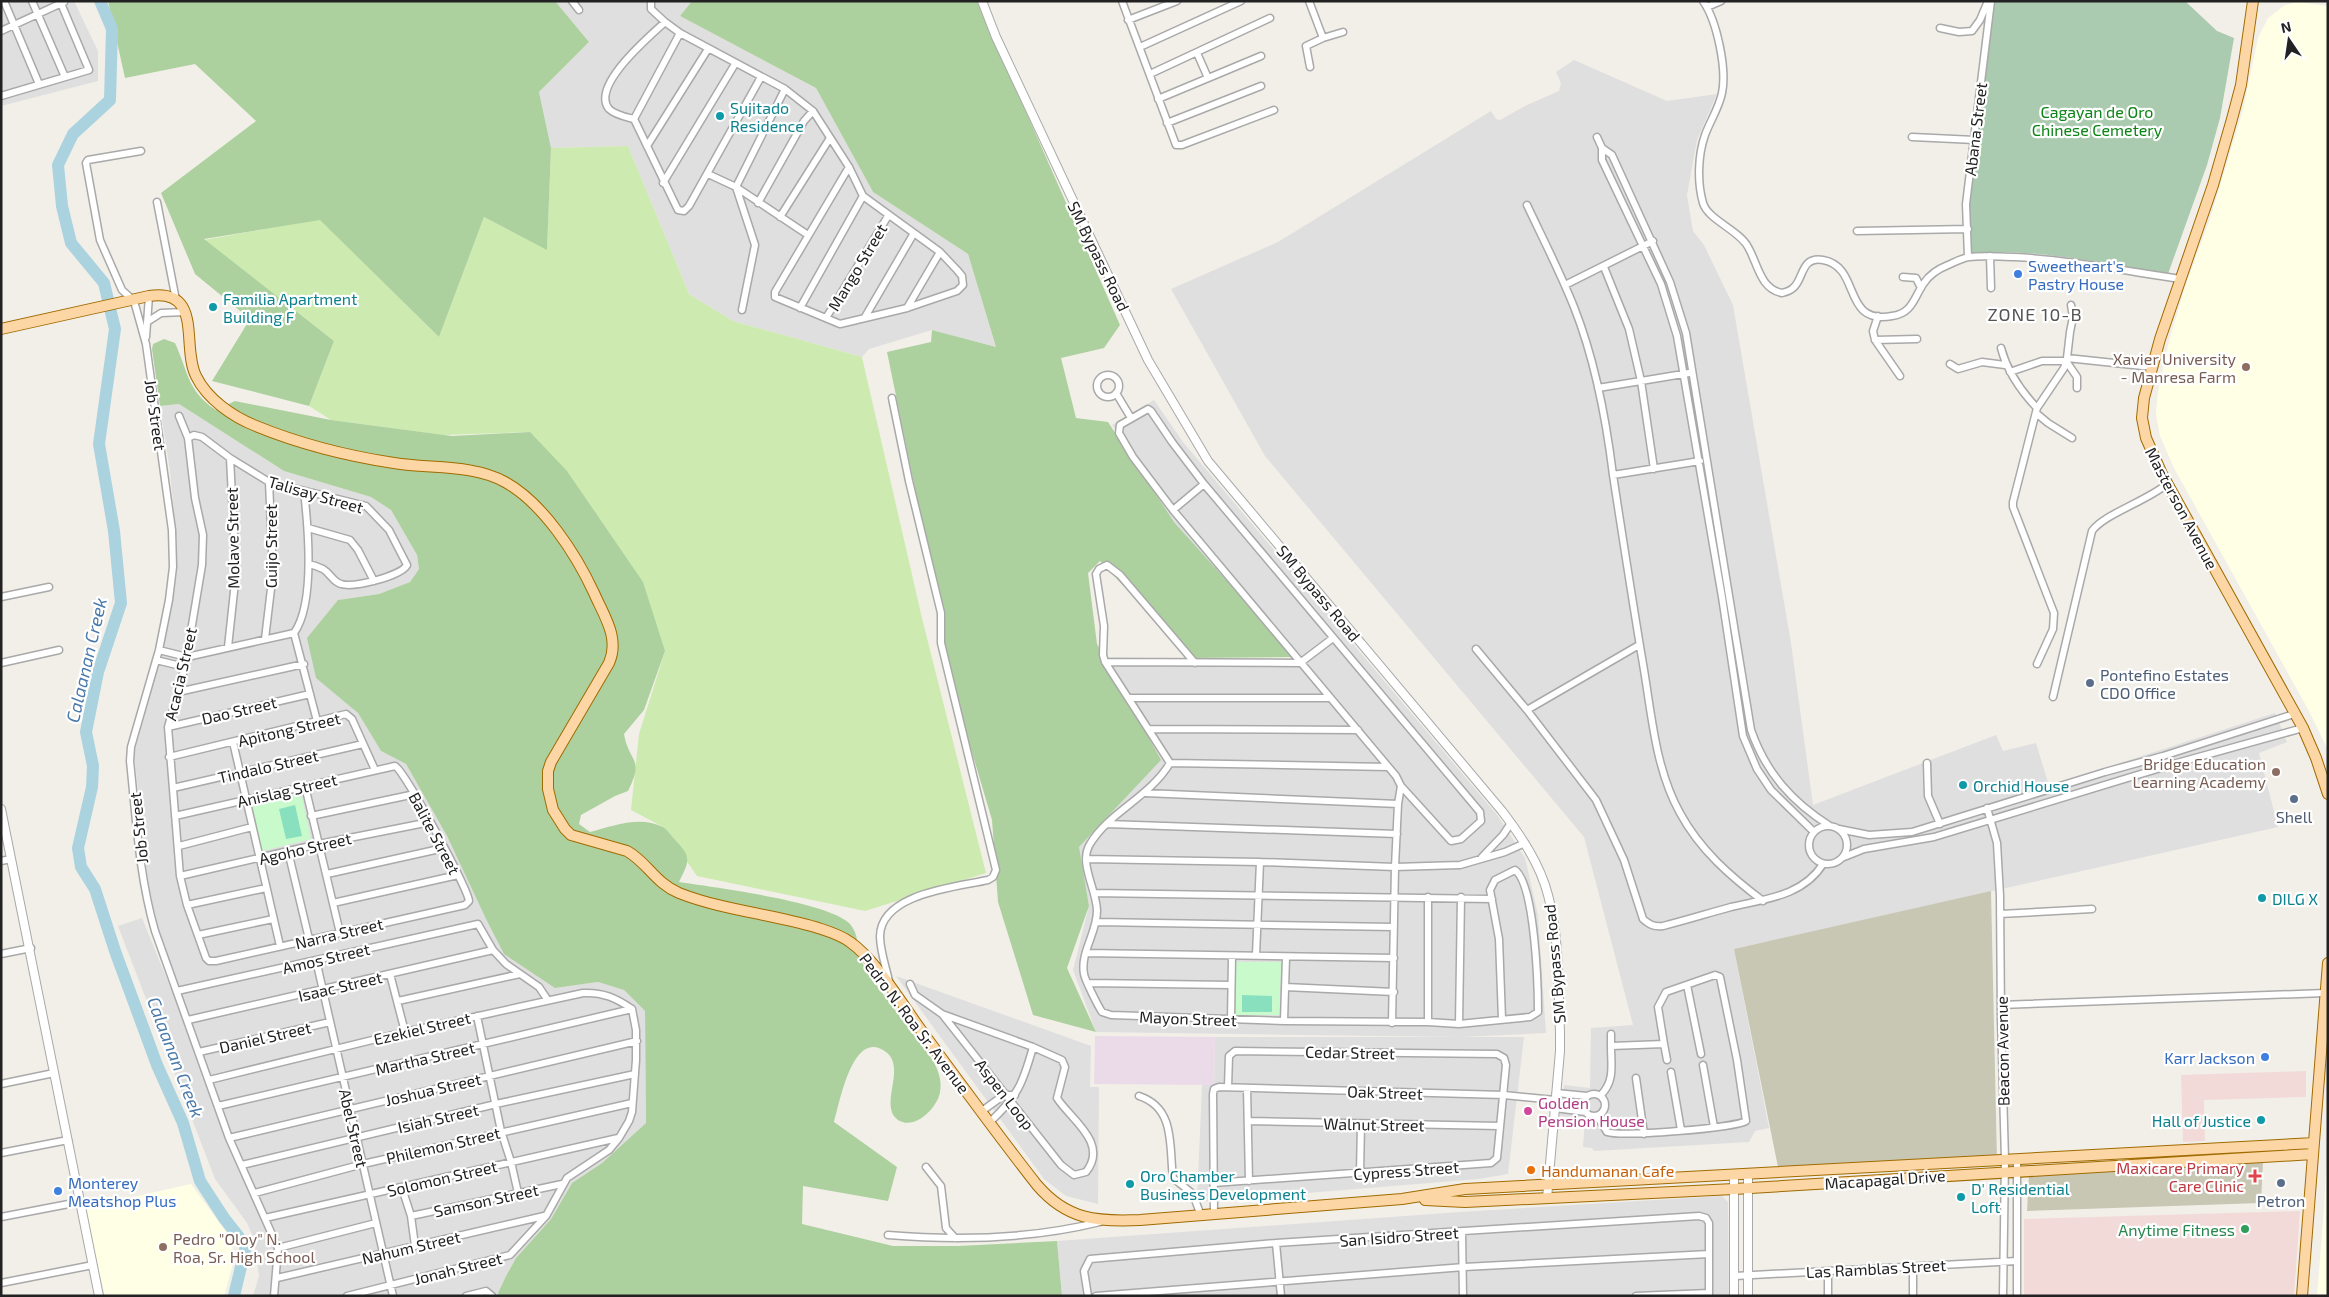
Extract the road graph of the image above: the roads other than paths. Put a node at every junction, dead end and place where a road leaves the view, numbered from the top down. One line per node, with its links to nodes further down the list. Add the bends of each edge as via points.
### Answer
1 (4, 1): 20 (street)
2 (32, 1): 16 (street)
3 (572, 1): 15 (street)
4 (651, 1): 19 (street, via 651,9)
5 (982, 1): 183 (street, SM Bypass Road, via 1000,46 1144,351 1208,461)
6 (1122, 1): 18 (street)
7 (1177, 1): 18 (street)
8 (1241, 1): 26 (street)
9 (1309, 1): 25 (street)
10 (1721, 1): 14 (street)
11 (1990, 1): 21 (street, via 1972,31); 48 (street, Abana Street)
12 (2252, 1): 73 (main road, Masterson Avenue, via 2241,85 2213,185)
13 (61, 2): 16 (street); 33 (street, via 89,69)
14 (1705, 4): 87 (street, via 1719,44 1723,82 1701,152 1705,208 1744,240 1770,289 1782,293 1792,289 1808,264 1815,260 1826,261 1844,272 1862,311)
15 (579, 10)
16 (38, 14): 20 (street); 33 (street)
17 (1270, 18): 28 (street)
18 (1128, 20): 26 (street)
19 (664, 22): 24 (street); 43 (street, via 623,62 608,89 605,99 610,110)
20 (14, 25): 22 (street); 36 (street)
21 (1940, 28)
22 (1, 31)
23 (1343, 32): 25 (street)
24 (680, 33): 27 (street); 43 (street)
25 (1323, 38): 31 (street, via 1306,46)
26 (1140, 47): 32 (street)
27 (708, 49): 30 (street); 49 (street)
28 (1198, 53): 32 (street); 35 (street)
29 (1260, 56): 35 (street)
30 (734, 64): 34 (street); 54 (street)
31 (1310, 67)
32 (1150, 74): 40 (street)
33 (65, 77): 36 (street)
34 (761, 77): 38 (street); 53 (street)
35 (1208, 78): 40 (street)
36 (39, 84): 39 (street)
37 (1261, 86): 44 (street)
38 (785, 89): 42 (street); 55 (street)
39 (1, 96)
40 (1158, 99): 44 (street)
41 (1274, 110): 44 (street, via 1179,146)
42 (813, 111): 47 (street); 58 (street, via 804,121)
43 (634, 119): 49 (street)
44 (1167, 124)
45 (1597, 137): 50 (street)
46 (1912, 137): 48 (street)
47 (830, 138): 52 (street); 61 (street)
48 (1975, 140): 62 (street, Abana Street, via 1966,204)
49 (648, 146): 54 (street)
50 (1602, 148): 66 (street, via 1612,155); 67 (street, via 1602,160)
51 (141, 151): 79 (street, via 88,160 86,164 100,240)
52 (849, 167): 56 (street); 65 (street)
53 (708, 174): 54 (street, via 684,211 678,210); 55 (street)
54 (663, 182)
55 (736, 187): 58 (street); 85 (street, via 756,245)
56 (863, 196): 60 (street); 82 (street)
57 (158, 202): 78 (street)
58 (758, 203): 61 (street)
59 (1527, 205): 74 (street)
60 (888, 216): 64 (street); 89 (street, Mango Street)
61 (780, 217): 65 (street)
62 (1968, 230): 63 (street); 70 (street, Abana Street)
63 (1858, 231)
64 (914, 233): 68 (street); 88 (street)
65 (808, 235): 82 (street, via 774,297)
66 (1652, 241): 67 (street); 80 (street)
67 (1643, 246): 71 (street); 84 (street)
68 (940, 252): 83 (street); 83 (street, via 962,276 963,285 957,291)
69 (1990, 256): 70 (street); 73 (street, via 2034,258); 76 (street)
70 (1968, 257): 75 (street, via 1935,271)
71 (1604, 267): 74 (street); 104 (street, via 1629,329)
72 (1903, 277): 75 (street, via 1916,278)
73 (2180, 279): 99 (main road, Masterson Avenue)
74 (1565, 285): 105 (street)
75 (1921, 288): 87 (street, via 1908,310 1892,316)
76 (1991, 288)
77 (149, 296): 78 (main road); 79 (main road); 90 (street, Job Street)
78 (176, 300): 86 (main road, Pedro N. Roa Sr. Avenue)
79 (129, 301): 91 (main road); 94 (street, Job Street)
80 (1678, 304): 84 (street); 100 (street)
81 (2071, 305): 96 (street, via 2073,317)
82 (800, 308): 89 (street)
83 (907, 308): 88 (street)
84 (1670, 308): 102 (street)
85 (742, 310)
86 (185, 312): 90 (street, via 161,313); 247 (main road, Pedro N. Roa Sr. Avenue, via 195,375 206,391 234,415 255,426 353,456 494,477 521,494 556,530 586,575 614,638 614,652 609,663 565,735 548,771 550,801 565,830 585,840 633,854 658,881 680,893 796,922 844,938 863,954)
87 (1878, 316): 93 (street, via 1873,332)
88 (865, 317): 89 (street, via 840,324)
89 (826, 318)
90 (147, 322): 94 (street, Job Street)
91 (1, 328)
92 (1917, 339): 93 (street)
93 (1875, 340): 103 (street)
94 (146, 344): 136 (street, Job Street, via 173,543 171,586)
95 (2001, 348): 98 (street)
96 (2067, 359): 99 (street); 101 (street, via 2042,361); 106 (street, via 2075,372); 109 (street)
97 (1950, 364): 98 (street, via 1958,369 1982,362)
98 (2005, 365): 101 (street)
99 (2152, 366): 121 (main road, Masterson Avenue, via 2142,418 2146,438)
100 (1693, 372): 102 (street); 115 (street)
101 (2010, 372): 109 (street)
102 (1685, 374): 104 (street); 116 (street)
103 (1900, 376)
104 (1641, 381): 105 (street); 117 (street)
105 (1598, 388): 118 (street)
106 (2077, 388)
107 (1116, 393): 111 (street)
108 (892, 398): 247 (street, via 941,613 941,642 996,870 988,880 912,897 897,906 885,922 880,936)
109 (2036, 410): 113 (street, via 2048,424); 144 (street, via 2012,507 2054,613 2053,629)
110 (179, 416): 112 (street, Acacia Street)
111 (1131, 418): 120 (street, via 1150,409); 123 (street, via 1120,425 1119,433)
112 (188, 438): 114 (street, Talisay Street, via 202,436); 137 (street, Acacia Street, via 203,535 202,565)
113 (2072, 438)
114 (230, 458): 119 (street, Talisay Street); 133 (street, Molave Street, via 236,573)
115 (1708, 460): 116 (street); 186 (street, via 1751,730 1758,750 1779,784)
116 (1698, 461): 117 (street); 189 (street, via 1743,736 1757,769 1772,790)
117 (1654, 469): 118 (street)
118 (1613, 475): 132 (street)
119 (269, 482): 122 (street, Talisay Street); 131 (street, Guijo Street, via 273,572)
120 (1204, 484): 123 (street); 130 (street)
121 (2167, 484): 148 (street, via 2147,499 2103,521 2092,531); 152 (main road, Masterson Avenue)
122 (304, 491): 124 (street); 126 (street, Talisay Street, via 366,506 389,530 407,565 400,572)
123 (1172, 510): 142 (street)
124 (308, 528): 125 (street); 126 (street, via 350,540)
125 (309, 564): 126 (street, Talisay Street, via 323,569 339,584); 129 (street, via 301,619)
126 (374, 581)
127 (49, 587): 128 (street)
128 (1, 597)
129 (294, 633): 131 (street); 143 (street)
130 (1333, 638): 142 (street); 170 (street, via 1480,812 1482,821 1461,839 1451,841)
131 (265, 639): 133 (street)
132 (1639, 644): 151 (street); 215 (street, via 1663,774 1679,812 1692,834 1720,867)
133 (228, 646): 137 (street)
134 (1476, 649): 151 (street)
135 (59, 650): 140 (street)
136 (158, 650): 137 (street); 138 (street, Job Street)
137 (187, 657): 145 (street, Acacia Street)
138 (156, 660): 145 (street); 249 (street, Job Street, via 131,747 130,761 148,904)
139 (1106, 662): 141 (street); 141 (street, via 1096,574 1108,565 1138,594); 149 (street)
140 (1, 663)
141 (1195, 663): 142 (street)
142 (1300, 663): 150 (street)
143 (304, 664): 146 (street); 147 (street)
144 (2037, 664)
145 (185, 667): 146 (street, Acacia Street)
146 (178, 692): 154 (street, Acacia Street)
147 (310, 694): 153 (street); 154 (street, Dao Street)
148 (2053, 696)
149 (1130, 698): 150 (street); 156 (street)
150 (1330, 698): 157 (street)
151 (1527, 710): 215 (street, via 1596,800 1624,860 1643,919 1648,924 1663,926)
152 (2294, 714): 155 (main road, Masterson Avenue); 158 (street)
153 (317, 722): 159 (street, Apitong Street); 160 (street, Apitong Street, via 348,715)
154 (168, 726): 162 (street, Acacia Street)
155 (2302, 728): 161 (street); 174 (main road, Masterson Avenue)
156 (1149, 729): 157 (street); 163 (street)
157 (1358, 730): 166 (street)
158 (2223, 737): 161 (street); 177 (street)
159 (233, 742): 162 (street, Apitong Street); 168 (street)
160 (363, 744): 167 (street, Apitong Street); 168 (street, Tindalo Street)
161 (2227, 749): 181 (street)
162 (169, 757): 171 (street, Acacia Street)
163 (1170, 763): 166 (street); 172 (street)
164 (1926, 763): 185 (street, via 1928,796)
165 (398, 767): 167 (street, Anislag Street); 173 (street, Balite Street)
166 (1388, 767): 170 (street)
167 (376, 770): 169 (street, Anislag Street)
168 (240, 772): 171 (street, Tindalo Street); 175 (street)
169 (305, 786): 175 (street, Anislag Street); 180 (street)
170 (1400, 786): 176 (street)
171 (173, 788): 179 (street, Acacia Street)
172 (1145, 793): 176 (street); 184 (street)
173 (415, 794): 180 (street); 182 (street, Balite Street)
174 (2328, 794)
175 (246, 799): 179 (street, Anislag Street); 187 (street)
176 (1398, 804): 190 (street)
177 (1987, 808): 181 (street, Beacon Avenue); 185 (street)
178 (1, 809): 199 (street)
179 (175, 816): 193 (street, Acacia Street)
180 (311, 816): 192 (street)
181 (1991, 821): 196 (street); 220 (street, Beacon Avenue, via 1998,853)
182 (430, 822): 192 (street, Agoho Street); 194 (street, Balite Street)
183 (1511, 823): 191 (street, SM Bypass Road); 198 (street)
184 (1107, 824): 190 (street); 200 (street, via 1090,844)
185 (1940, 824): 188 (street, via 1912,832 1869,835)
186 (1830, 826): 188 (street); 189 (street)
187 (252, 827): 193 (street); 197 (street)
188 (1839, 829): 196 (street, via 1848,844)
189 (1814, 832): 203 (street, via 1809,839 1810,852 1815,860)
190 (1397, 834): 204 (street)
191 (1525, 843): 198 (street); 295 (street, SM Bypass Road, via 1548,895 1554,931 1560,1032)
192 (319, 844): 195 (street, Agoho Street); 205 (street)
193 (179, 846): 207 (street, Acacia Street)
194 (444, 848): 205 (street); 206 (street, Balite Street)
195 (288, 851): 197 (street, Agoho Street); 227 (street)
196 (1844, 857): 203 (street, via 1832,864)
197 (259, 858): 207 (street, Agoho Street); 208 (street)
198 (1481, 858): 204 (street, via 1460,865)
199 (11, 859): 201 (street); 229 (street)
200 (1086, 859): 202 (street); 209 (street, Mayon Street)
201 (1, 861)
202 (1260, 862): 204 (street); 210 (street)
203 (1824, 864): 215 (street, via 1817,874 1800,886 1781,896)
204 (1395, 867): 211 (street)
205 (327, 874): 217 (street)
206 (458, 875): 216 (street, Balite Street); 217 (street)
207 (180, 876): 218 (street, Acacia Street)
208 (266, 888): 218 (street); 221 (street)
209 (1094, 894): 210 (street); 222 (street, Mayon Street)
210 (1258, 895): 211 (street); 223 (street)
211 (1394, 897): 212 (street); 224 (street)
212 (1428, 897): 213 (street); 263 (street)
213 (1462, 897): 214 (street); 265 (street)
214 (1492, 899): 258 (street, via 1499,939); 258 (street, Mayon Street, via 1491,885 1515,870 1523,879 1534,929 1538,1012 1530,1017)
215 (1763, 900)
216 (468, 901): 225 (street, Narra Street, via 464,905)
217 (333, 903): 225 (street)
218 (187, 905): 226 (street, Acacia Street)
219 (2092, 909): 220 (street)
220 (2000, 914): 254 (street, Beacon Avenue)
221 (274, 919): 226 (street); 228 (street)
222 (1097, 922): 223 (street); 231 (street, Mayon Street)
223 (1258, 923): 224 (street); 233 (street)
224 (1394, 927): 236 (street)
225 (340, 933): 227 (street, Narra Street)
226 (198, 935): 237 (street, Acacia Street)
227 (309, 939): 228 (street, Narra Street)
228 (280, 946): 237 (street, Narra Street, via 212,962)
229 (31, 948): 232 (street); 280 (street)
230 (493, 950): 238 (street, Amos Street, via 481,927 474,924); 240 (street, Isaac Street); 241 (street)
231 (1086, 953): 234 (street); 242 (street, Mayon Street, via 1084,976)
232 (1, 954)
233 (1256, 956): 234 (street); 235 (street)
234 (1232, 957): 245 (street)
235 (1286, 957): 236 (street); 246 (street)
236 (1394, 958): 250 (street)
237 (209, 960)
238 (316, 960): 248 (street, Abel Street); 249 (street, Amos Street)
239 (2328, 963): 251 (main road)
240 (390, 974): 248 (street, Isaac Street); 253 (street)
241 (520, 974): 252 (street, via 544,991); 253 (street)
242 (1089, 983): 245 (street); 260 (street, Mayon Street, via 1106,1014)
243 (910, 984): 256 (street, via 915,995)
244 (1687, 985): 270 (street, via 1666,992 1660,1002 1658,1014); 275 (street); 308 (street, via 1715,975 1720,977 1738,1060 1746,1121)
245 (1231, 986): 260 (street)
246 (1285, 987): 250 (street); 262 (street)
247 (890, 988): 301 (main road, Pedro N. Roa Sr. Avenue)
248 (323, 990): 259 (street, Isaac Street); 261 (street, Abel Street)
249 (177, 991): 259 (street, Job Street)
250 (1394, 992): 264 (street)
251 (2325, 993): 254 (street); 316 (main road)
252 (547, 999): 255 (street, Ezekiel Street, via 602,993 615,997); 257 (street, Ezekiel Street)
253 (398, 1001): 266 (street)
254 (2001, 1005): 319 (street, Beacon Avenue)
255 (632, 1009): 268 (street); 269 (street, Martha Street)
256 (942, 1014): 272 (street); 289 (street, Aspen Loop)
257 (477, 1016): 266 (street, Ezekiel Street); 269 (street)
258 (1502, 1018): 265 (street, Mayon Street)
259 (188, 1020): 274 (street, Job Street)
260 (1231, 1020): 262 (street, Mayon Street)
261 (330, 1022): 273 (street, Abel Street); 274 (street, Daniel Street)
262 (1284, 1022): 264 (street, Mayon Street)
263 (1428, 1022): 264 (street, Mayon Street); 265 (street, Mayon Street)
264 (1392, 1023)
265 (1459, 1024)
266 (405, 1032): 273 (street, Ezekiel Street)
267 (1611, 1034): 271 (street)
268 (637, 1041): 281 (street); 282 (street, Joshua Street)
269 (483, 1044): 282 (street); 283 (street, Martha Street)
270 (1664, 1044): 271 (street); 277 (street)
271 (1611, 1046): 292 (street, via 1610,1082)
272 (1033, 1047): 290 (street, via 1026,1074); 297 (street, Aspen Loop, via 1064,1063 1057,1098 1092,1142 1094,1157 1090,1166 1081,1175 1070,1173)
273 (336, 1048): 283 (street, Abel Street); 285 (street, Ezekiel Street)
274 (199, 1052): 285 (street, Job Street)
275 (1701, 1054)
276 (1504, 1058): 287 (street, Cedar Street, via 1497,1054 1235,1050 1229,1056); 291 (street, Cypress Street)
277 (1667, 1060)
278 (1703, 1065): 308 (street)
279 (1671, 1072): 309 (street)
280 (54, 1073): 286 (street); 315 (street)
281 (636, 1074): 296 (street); 298 (street, Isiah Street)
282 (490, 1075): 298 (street); 300 (street, Joshua Street)
283 (343, 1077): 299 (street, Martha Street); 300 (street, Abel Street)
284 (1636, 1078): 311 (street)
285 (209, 1080): 299 (street, Job Street)
286 (1, 1084)
287 (1228, 1087): 288 (street, Oak Street); 331 (street, Oak Street, via 1214,1089)
288 (1247, 1088): 291 (street, Oak Street); 304 (street)
289 (1004, 1094): 290 (street); 297 (street, Aspen Loop); 301 (street)
290 (1015, 1095): 297 (street)
291 (1504, 1095): 295 (street, Oak Street); 307 (street, Cypress Street)
292 (1601, 1095): 294 (street); 303 (street, via 1606,1107)
293 (1140, 1096): 346 (street, via 1158,1106 1169,1130 1173,1178 1193,1194)
294 (1587, 1096): 295 (street); 302 (street, via 1583,1104)
295 (1555, 1101): 302 (street); 333 (street, SM Bypass Road)
296 (632, 1103): 310 (street, Philemon Street); 314 (street)
297 (1011, 1103): 305 (street)
298 (496, 1104): 310 (street); 312 (street, Isiah Street)
299 (218, 1106): 313 (street, Job Street)
300 (350, 1108): 312 (street, Abel Street); 313 (street, Joshua Street)
301 (982, 1112): 305 (main road, Pedro N. Roa Sr. Avenue)
302 (1586, 1112): 303 (street)
303 (1597, 1116): 311 (street, via 1607,1132)
304 (1248, 1121): 306 (street, Walnut Street); 330 (street)
305 (990, 1122): 349 (main road, Pedro N. Roa Sr. Avenue, via 1049,1199 1075,1214)
306 (1361, 1124): 307 (street, Walnut Street); 327 (street)
307 (1500, 1126): 327 (street, Cypress Street, via 1496,1158 1487,1164)
308 (1714, 1127): 309 (street)
309 (1681, 1130): 311 (street)
310 (502, 1131): 321 (street); 322 (street, Philemon Street)
311 (1644, 1134)
312 (356, 1137): 322 (street, Abel Street); 323 (street, Isiah Street)
313 (230, 1138): 323 (street, Job Street)
314 (620, 1138): 321 (street, Solomon Street); 332 (street, via 609,1150)
315 (68, 1140): 317 (street); 342 (street)
316 (2314, 1143): 318 (main road); 320 (main road, Macapagal Drive)
317 (1, 1152)
318 (2313, 1154): 325 (main road, Macapagal Drive); 389 (main road)
319 (2005, 1160): 320 (main road, Macapagal Drive); 326 (street, Beacon Avenue); 329 (main road, Macapagal Drive)
320 (2017, 1160): 325 (street)
321 (511, 1162): 334 (street, Solomon Street); 338 (street)
322 (363, 1164): 337 (street, Philemon Street); 339 (street, Abel Street)
323 (242, 1165): 337 (street, Job Street)
324 (926, 1167): 353 (street, via 941,1186 946,1228)
325 (2017, 1171): 326 (main road, Macapagal Drive); 360 (street)
326 (2005, 1172): 335 (main road, Macapagal Drive); 359 (street, Beacon Avenue)
327 (1360, 1173): 330 (street, Cypress Street)
328 (1734, 1174): 329 (main road, Macapagal Drive); 333 (main road, Macapagal Drive); 336 (street)
329 (1748, 1174): 335 (street)
330 (1249, 1181): 331 (street, Cypress Street)
331 (1213, 1183): 343 (street)
332 (562, 1184): 338 (street, Samson Street); 345 (street)
333 (1548, 1185): 340 (street, SM Bypass Road); 341 (main road, Pedro N. Roa Sr. Avenue, via 1465,1189)
334 (402, 1188): 339 (street, Solomon Street); 344 (street)
335 (1748, 1188): 336 (main road, Macapagal Drive); 365 (street)
336 (1734, 1189): 340 (main road, Macapagal Drive); 366 (street)
337 (255, 1193): 348 (street, Job Street)
338 (518, 1193): 344 (street, Samson Street)
339 (370, 1194): 348 (street, Solomon Street); 350 (street, Abel Street)
340 (1547, 1198): 341 (main road, Pedro N. Roa Sr. Avenue, via 1465,1202)
341 (1402, 1199): 343 (main road, Pedro N. Roa Sr. Avenue)
342 (80, 1202): 347 (street); 361 (street)
343 (1214, 1214): 346 (main road, Pedro N. Roa Sr. Avenue)
344 (411, 1216): 355 (street)
345 (546, 1216): 355 (street, Nahum Street); 370 (street, Jonah Street, via 510,1255)
346 (1201, 1216): 349 (main road, Pedro N. Roa Sr. Avenue)
347 (1, 1217)
348 (265, 1218): 356 (street, Job Street)
349 (1106, 1220): 353 (street, via 1014,1236)
350 (376, 1223): 356 (street); 357 (street, Abel Street)
351 (1462, 1232): 354 (street, San Isidro Street); 358 (street, San Isidro Street, via 1699,1216 1708,1220); 362 (street)
352 (888, 1234): 353 (street)
353 (955, 1238)
354 (1276, 1244): 368 (street); 378 (street, San Isidro Street, via 1090,1259 1085,1267)
355 (415, 1246): 357 (street, Nahum Street)
356 (278, 1248): 367 (street, Job Street)
357 (383, 1254): 367 (street, Nahum Street); 370 (street, Abel Street)
358 (1709, 1254): 362 (street); 371 (street)
359 (2004, 1261): 360 (street, Las Ramblas Street); 363 (street, Las Ramblas Street); 387 (street, Beacon Avenue)
360 (2017, 1261): 388 (street)
361 (93, 1264): 369 (street); 372 (street)
362 (1464, 1266): 368 (street); 381 (street)
363 (1913, 1268): 364 (street, Las Ramblas Street); 386 (street)
364 (1828, 1271): 365 (street, Las Ramblas Street); 385 (street)
365 (1748, 1275): 366 (street, Las Ramblas Street); 384 (street)
366 (1735, 1276): 383 (street)
367 (277, 1278): 373 (street, Job Street)
368 (1280, 1280): 379 (street); 380 (street)
369 (1, 1283)
370 (391, 1286): 374 (street, Jonah Street); 375 (street, Abel Street)
371 (1709, 1294): 382 (street)
372 (99, 1296)
373 (274, 1296)
374 (347, 1296)
375 (393, 1296)
376 (466, 1296): 377 (street, via 486,1291)
377 (492, 1296)
378 (1088, 1296)
379 (1096, 1296)
380 (1281, 1296)
381 (1463, 1296)
382 (1636, 1296)
383 (1734, 1296)
384 (1748, 1296)
385 (1828, 1296)
386 (1913, 1296)
387 (2004, 1296)
388 (2017, 1296)
389 (2302, 1296)

